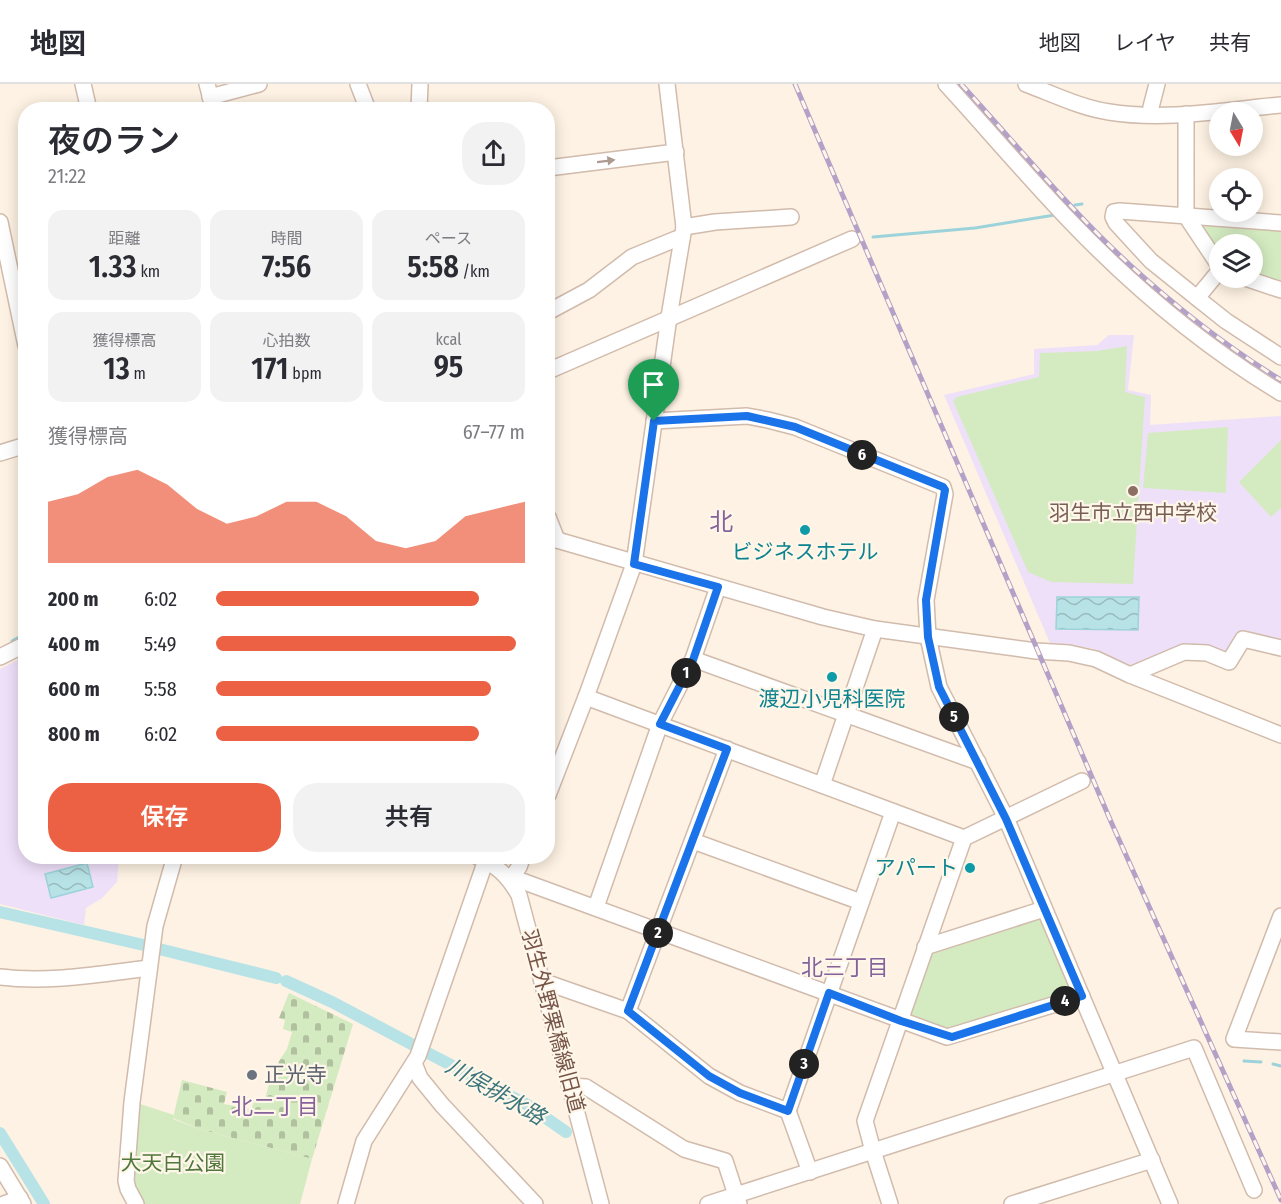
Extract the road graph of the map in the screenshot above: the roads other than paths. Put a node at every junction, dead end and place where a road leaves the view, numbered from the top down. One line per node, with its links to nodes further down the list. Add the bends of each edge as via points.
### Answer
1 (83, 84): 10 (street)
2 (259, 84): 9 (street)
3 (358, 84): 11 (street)
4 (420, 84): 12 (street)
5 (667, 84): 16 (street)
6 (946, 84): 34 (street, via 1067,219 1128,278 1178,321)
7 (1026, 84): 15 (street, via 1108,112)
8 (1157, 84): 15 (street)
9 (210, 97)
10 (87, 102)
11 (365, 102)
12 (419, 102)
13 (1281, 105): 14 (street)
14 (1186, 114): 15 (street); 18 (street)
15 (1151, 115)
16 (676, 152): 17 (street, one-way to 16); 22 (street)
17 (555, 167)
18 (1186, 216): 20 (street); 24 (street); 29 (street, via 1120,211 1114,212 1113,217 1151,261)
19 (791, 217): 22 (street, via 715,222)
20 (1281, 223)
21 (1, 229): 28 (street)
22 (683, 233): 30 (street, via 632,257 589,290); 31 (street)
23 (852, 239): 31 (street)
24 (1209, 251)
25 (1209, 282): 29 (street)
26 (1263, 284): 27 (street)
27 (1281, 290)
28 (18, 296)
29 (1197, 298): 32 (street)
30 (555, 308)
31 (669, 317): 33 (street); 35 (street)
32 (1281, 357)
33 (555, 368)
34 (1281, 393)
35 (654, 421): 39 (street); 42 (street, via 747,416 768,420 795,427 943,487 945,494 926,600)
36 (18, 447): 37 (street)
37 (0, 453)
38 (555, 540): 39 (street)
39 (634, 564): 40 (street); 48 (street)
40 (718, 587): 41 (street); 46 (street)
41 (875, 629): 42 (street); 49 (street)
42 (928, 637): 47 (street, via 1069,653 1096,659); 53 (street, via 939,687)
43 (18, 648): 45 (street)
44 (1281, 648): 47 (street, via 1243,639 1228,662 1207,653 1184,652)
45 (0, 657)
46 (693, 660): 49 (street); 50 (street)
47 (1130, 675): 51 (street)
48 (586, 697): 50 (street); 54 (street)
49 (846, 715): 53 (street); 56 (street)
50 (660, 724): 52 (street); 67 (street)
51 (1281, 735)
52 (727, 749): 56 (street); 60 (street)
53 (978, 762): 58 (street)
54 (555, 777)
55 (1082, 781): 58 (street)
56 (822, 785): 57 (street)
57 (893, 812): 59 (street); 66 (street)
58 (1006, 819): 59 (street); 68 (street)
59 (964, 838): 71 (street)
60 (693, 841): 66 (street); 70 (street)
61 (173, 864): 72 (street, via 154,926)
62 (479, 864): 80 (street)
63 (491, 864): 65 (street, 羽生外野栗橋線旧道)
64 (520, 864): 65 (street)
65 (510, 880): 67 (street, via 522,880); 74 (street, 羽生外野栗橋線旧道, via 524,910)
66 (861, 902): 75 (street)
67 (596, 907): 70 (street)
68 (1044, 909): 71 (street); 76 (street)
69 (1281, 916): 79 (street, via 1234,1039)
70 (659, 930): 75 (street); 77 (street)
71 (925, 947): 78 (street)
72 (149, 968): 73 (street, via 78,976); 92 (street, via 127,1161 127,1186)
73 (0, 977)
74 (542, 981): 77 (street); 82 (street, 羽生外野栗橋線旧道)
75 (829, 993): 78 (street); 83 (street)
76 (1082, 996): 78 (street, via 952,1037); 81 (street)
77 (628, 1011): 83 (street, via 709,1076)
78 (901, 1021): 84 (street, via 865,1121)
79 (1281, 1042)
80 (418, 1055): 93 (street, via 364,1141); 94 (street, via 420,1078)
81 (1115, 1073): 84 (street); 85 (street); 88 (street, via 1194,1048)
82 (570, 1086): 89 (street, via 586,1087 684,1149 725,1161); 95 (street, 羽生外野栗橋線旧道)
83 (788, 1111): 87 (street)
84 (873, 1151): 87 (street); 97 (street)
85 (1152, 1160): 98 (street); 99 (street)
86 (0, 1166): 90 (street)
87 (810, 1172): 89 (street)
88 (1254, 1190)
89 (738, 1200): 96 (street)
90 (22, 1201): 91 (street)
91 (3, 1204)
92 (136, 1204)
93 (346, 1204)
94 (535, 1204)
95 (601, 1204)
96 (708, 1204)
97 (890, 1204)
98 (1012, 1204)
99 (1170, 1204)

